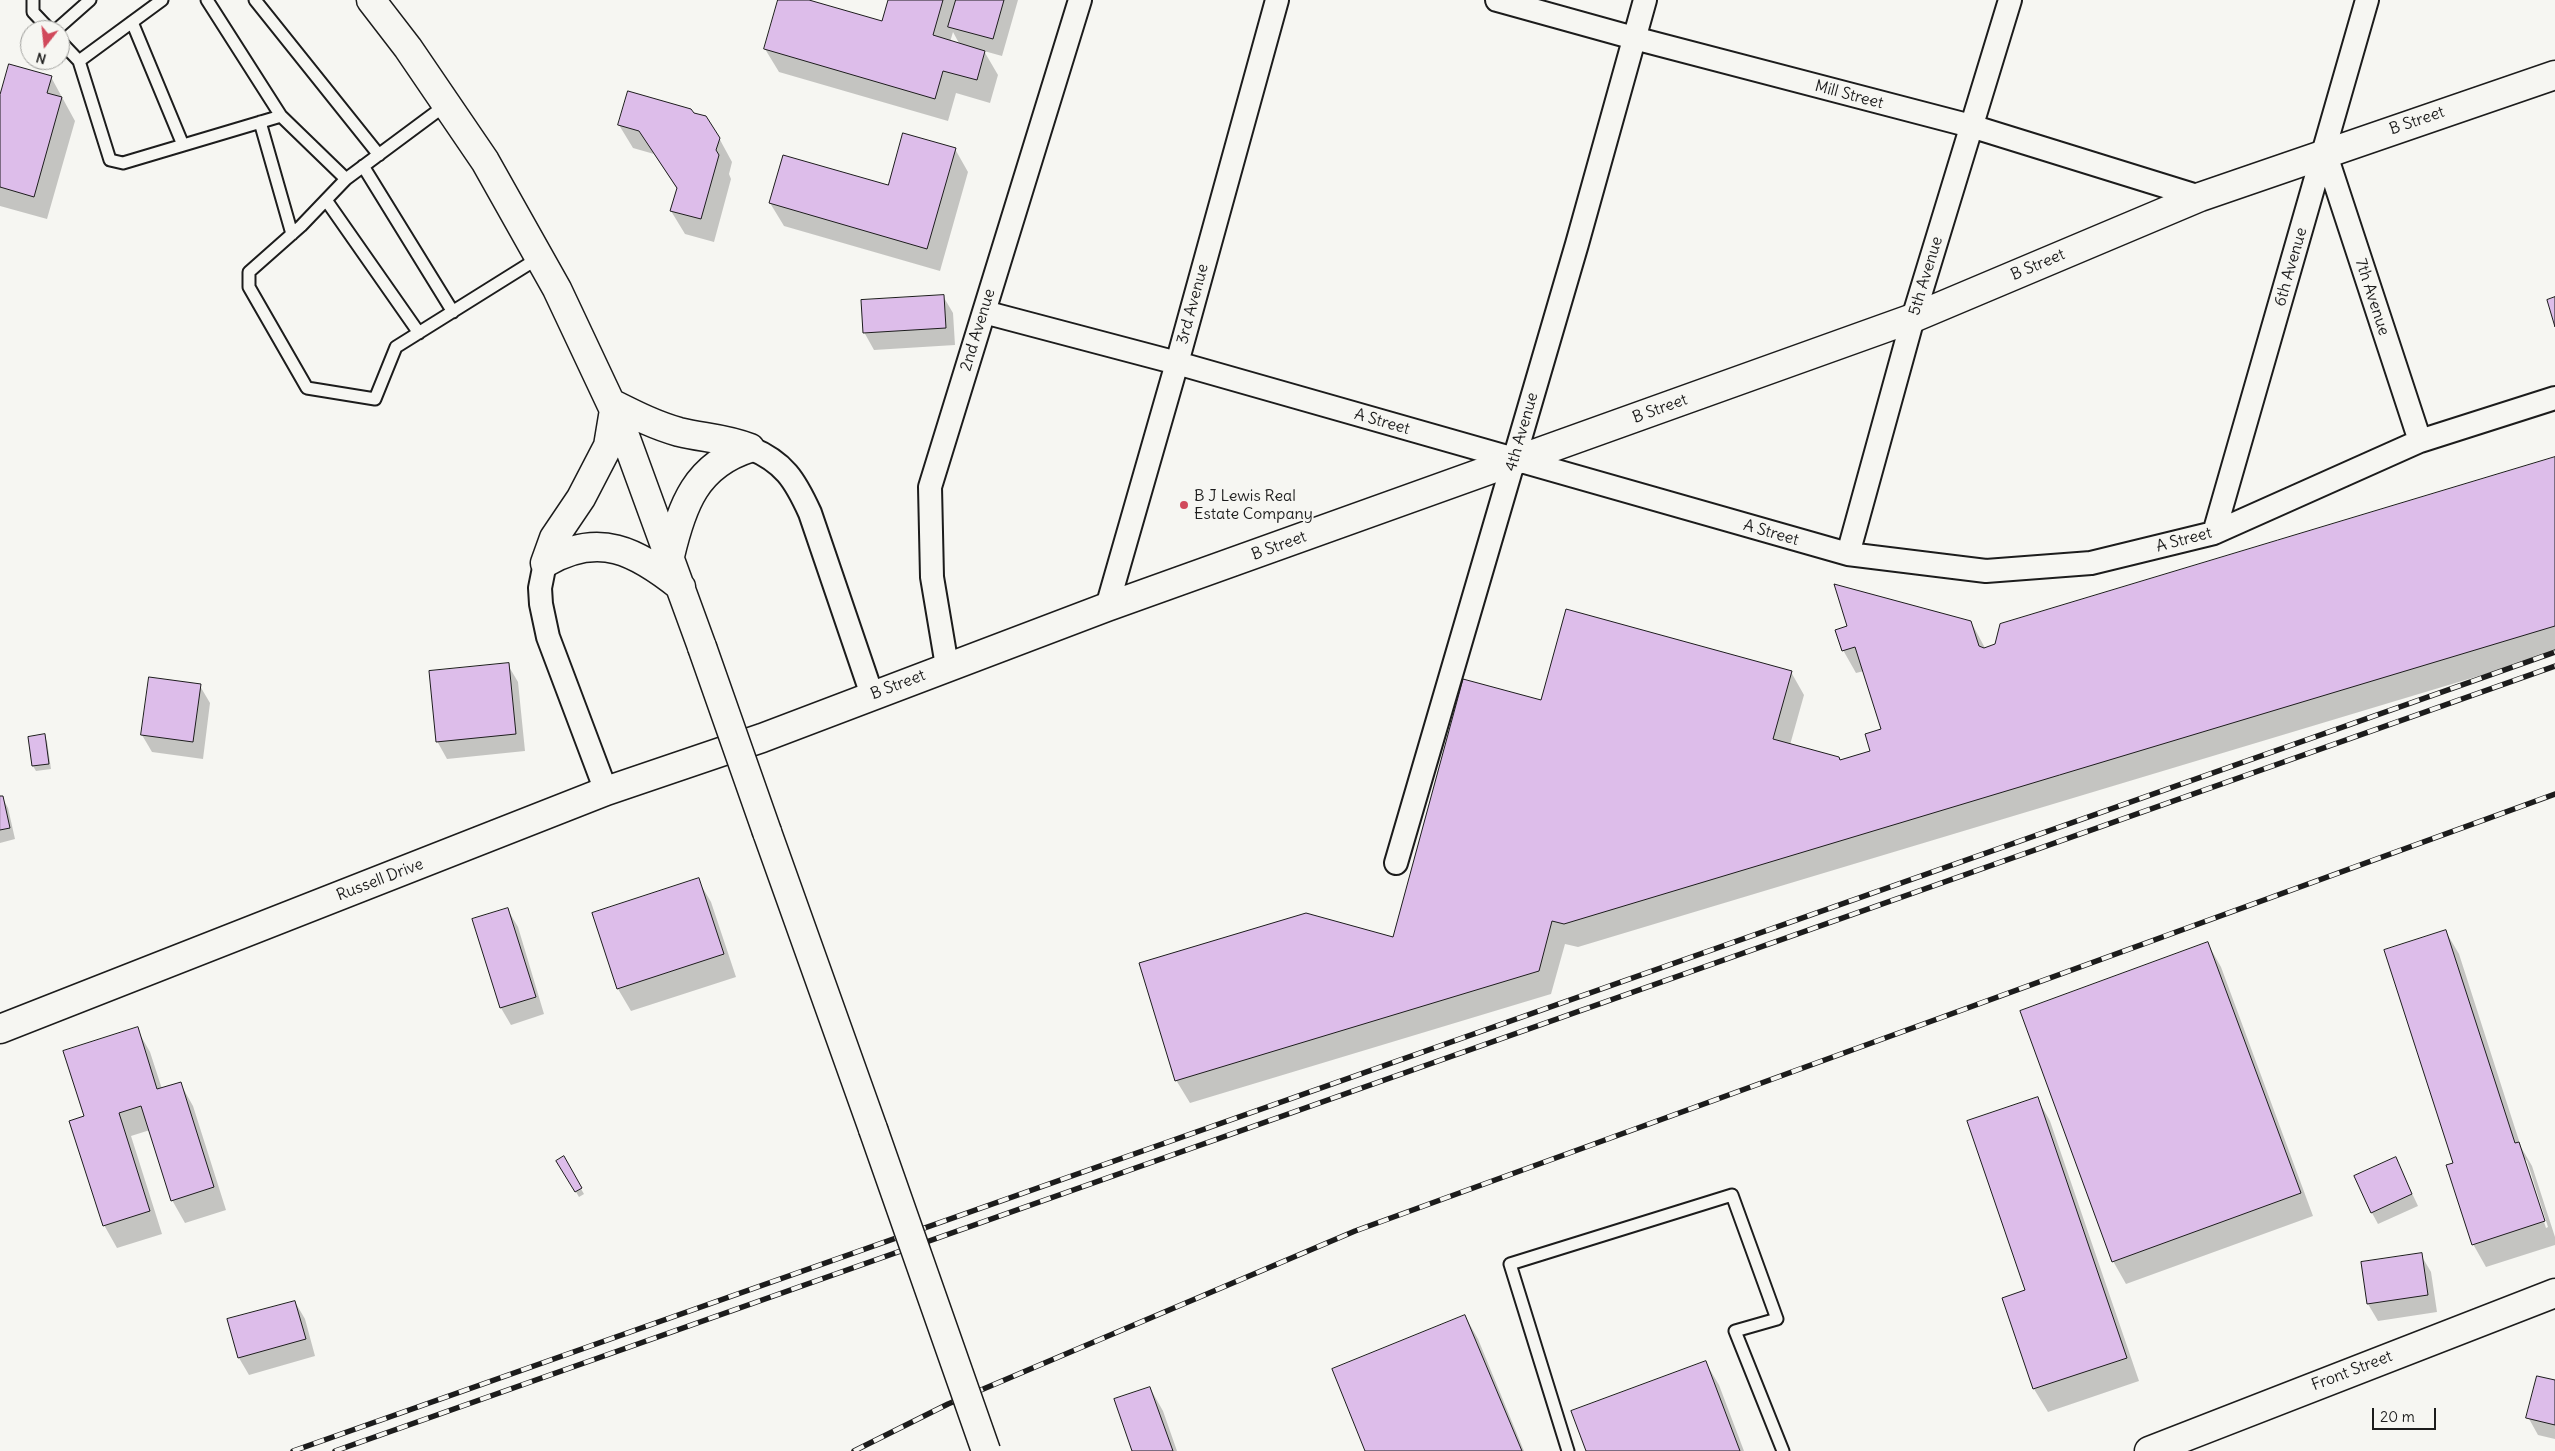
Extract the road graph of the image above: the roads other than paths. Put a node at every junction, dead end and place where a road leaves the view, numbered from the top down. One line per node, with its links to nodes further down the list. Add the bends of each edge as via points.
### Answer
1 (33, 0): 13 (lane, via 33,12)
2 (90, 0): 14 (lane)
3 (162, 0): 15 (lane)
4 (207, 0): 21 (lane)
5 (255, 0): 26 (lane)
6 (371, 0): 20 (street)
7 (1080, 0): 34 (street, 2nd Avenue)
8 (1277, 0): 37 (street, 3rd Avenue)
9 (1497, 0): 16 (street, Mill Street)
10 (1645, 0): 16 (street, 4th Avenue)
11 (2010, 0): 23 (street, 5th Avenue)
12 (2367, 0): 25 (street, 6th Avenue)
13 (41, 20)
14 (67, 20)
15 (132, 22): 18 (lane); 24 (lane)
16 (1634, 38): 23 (street, Mill Street); 42 (street, 4th Avenue)
17 (70, 52): 18 (lane)
18 (79, 61): 24 (lane, via 110,160 123,163)
19 (2555, 75): 25 (street, B Street)
20 (447, 104): 26 (lane); 32 (street, via 485,161)
21 (281, 116): 22 (lane); 28 (lane)
22 (260, 122): 24 (lane); 31 (lane)
23 (1971, 126): 29 (street, Mill Street); 35 (street, 5th Avenue)
24 (183, 145)
25 (2325, 152): 29 (street, B Street); 40 (street, 7th Avenue); 43 (street, 6th Avenue)
26 (379, 155): 27 (lane)
27 (363, 166): 28 (lane); 33 (lane)
28 (346, 179): 30 (lane)
29 (2200, 197): 35 (street, B Street)
30 (326, 200): 31 (lane); 36 (lane)
31 (292, 234): 36 (lane, via 249,272 249,287 307,388 374,399 396,347)
32 (540, 257): 33 (lane); 39 (street, via 587,348)
33 (453, 312): 36 (lane)
34 (984, 312): 37 (street, A Street); 49 (street, 2nd Avenue, via 930,487 932,577)
35 (1913, 318): 42 (street, B Street); 44 (street, 5th Avenue)
36 (419, 333)
37 (1177, 363): 42 (street, A Street); 48 (street, 3rd Avenue)
38 (2555, 398): 40 (street, A Street)
39 (612, 406): 41 (street, via 662,427 727,439); 45 (street); 46 (street, via 608,446 581,498 554,538)
40 (2420, 441): 43 (street, A Street)
41 (750, 448): 45 (street, via 723,458 694,488 683,511); 50 (street, via 768,456 786,470 800,490)
42 (1513, 460): 44 (street, A Street); 48 (street, B Street); 53 (street, 4th Avenue)
43 (2214, 533): 44 (street, A Street, via 2090,563 1986,570)
44 (1848, 554)
45 (670, 556): 47 (street)
46 (545, 563): 47 (street, via 564,552 582,547 624,551); 52 (street, via 541,604 548,637)
47 (681, 587): 56 (street, bridge)
48 (1107, 607): 49 (street, B Street)
49 (947, 666): 50 (street, B Street)
50 (872, 695): 51 (street, B Street)
51 (762, 738): 52 (street, Russell Drive)
52 (606, 791): 54 (street, Russell Drive)
53 (1396, 863)
54 (0, 1029)
55 (2555, 1293): 59 (street, Front Street)
56 (986, 1451)
57 (1568, 1451): 58 (lane, via 1510,1264 1732,1195 1776,1319 1735,1331)
58 (1783, 1451)
59 (2149, 1451)

